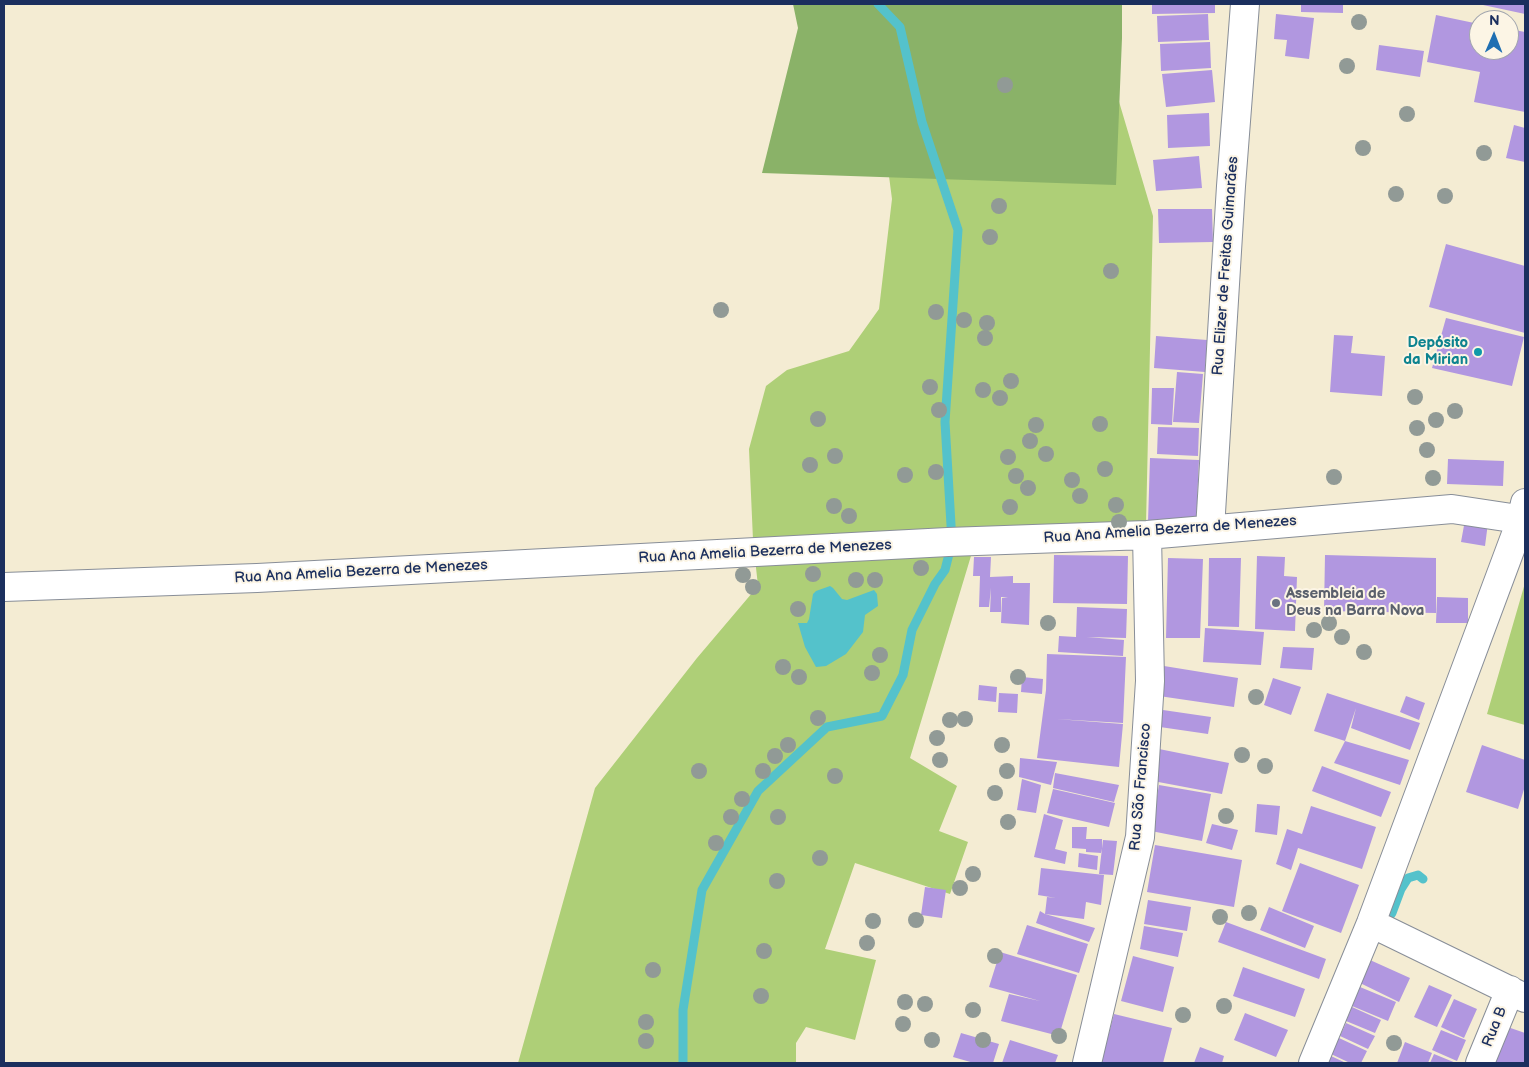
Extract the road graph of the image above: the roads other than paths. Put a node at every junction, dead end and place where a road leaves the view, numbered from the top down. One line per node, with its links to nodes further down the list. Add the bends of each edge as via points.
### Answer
1 (1245, 4): 3 (street, Rua Elizer de Freitas Guimarães)
2 (1524, 514): 3 (street, Rua Ana Amelia Bezerra de Menezes, via 1452,510); 6 (street)
3 (1210, 529): 4 (street, Rua Ana Amelia Bezerra de Menezes)
4 (1147, 535): 5 (street, Rua Ana Amelia Bezerra de Menezes, via 948,542 257,578); 8 (street, Rua São Francisco, via 1150,681 1140,837)
5 (4, 587)
6 (1371, 923): 7 (street); 9 (street)
7 (1517, 994): 10 (street, Rua B)
8 (1087, 1063)
9 (1313, 1063)
10 (1480, 1063)

